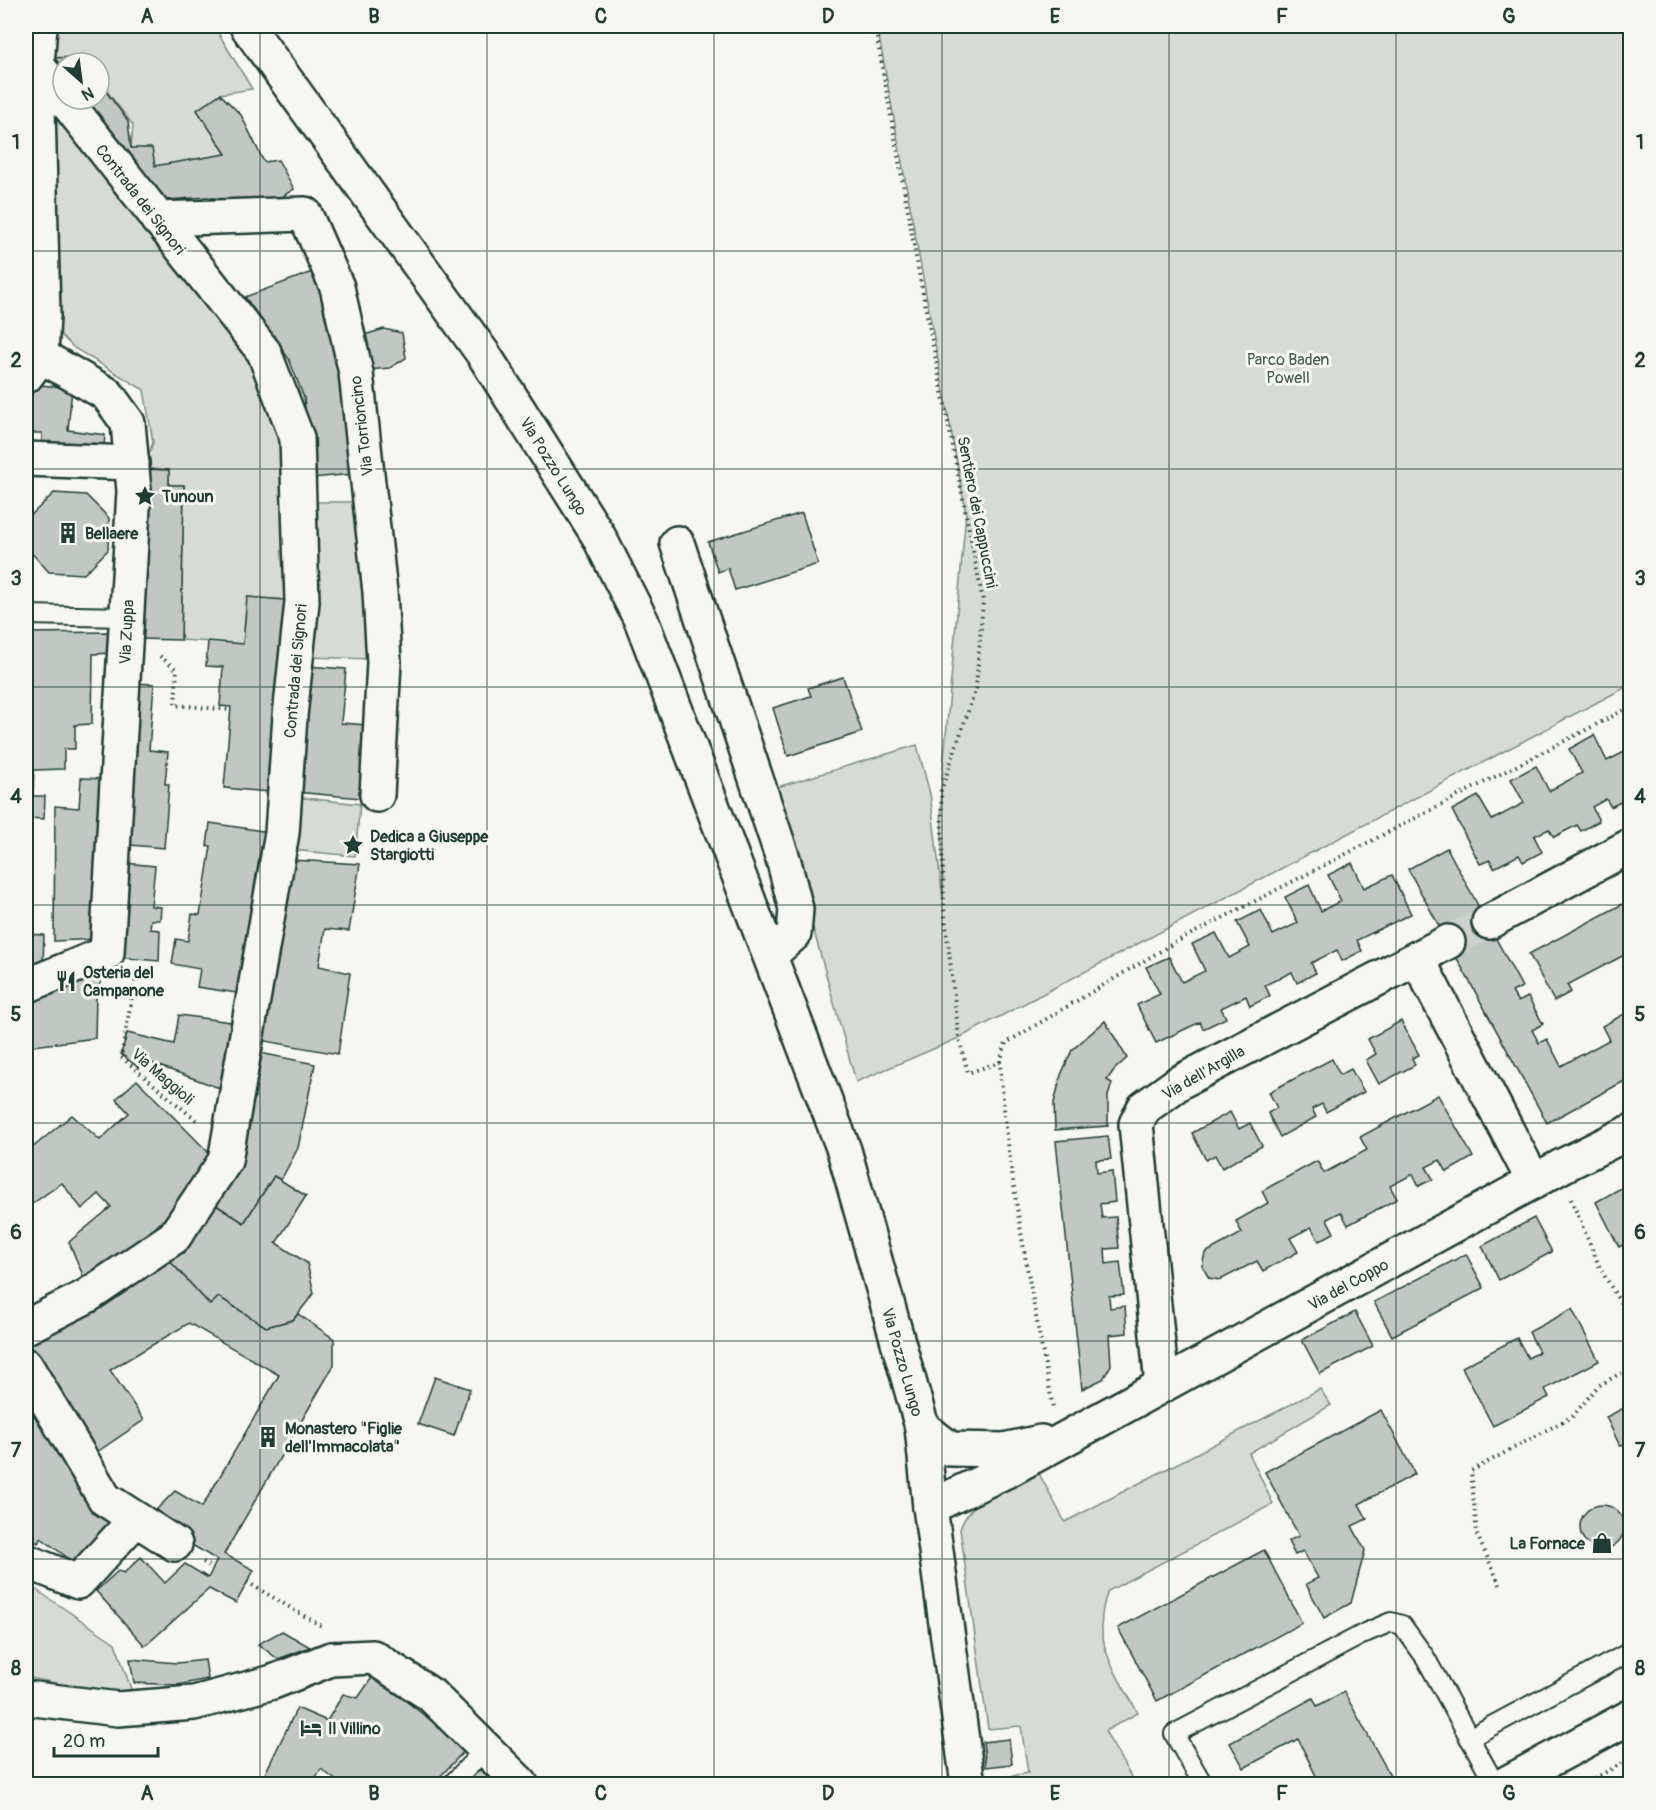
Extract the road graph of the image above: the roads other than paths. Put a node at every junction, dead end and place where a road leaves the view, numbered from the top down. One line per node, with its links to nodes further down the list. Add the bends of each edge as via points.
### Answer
1 (40, 26): 3 (street)
2 (247, 26): 16 (street, Via Pozzo Lungo, via 484,356 598,535 642,622)
3 (37, 65): 4 (street, Contrada dei Signori); 5 (street)
4 (156, 219): 12 (street, Via Torrioncino, via 305,214 337,287 356,373 380,592 384,662); 21 (street, Contrada dei Signori, via 264,352 297,438 302,602 282,833 225,1161 174,1237 87,1296)
5 (34, 318): 6 (street)
6 (33, 366): 8 (street, Via Zuppa, via 107,394 128,423)
7 (26, 459): 8 (street)
8 (132, 463): 11 (street, Via Zuppa, via 134,491)
9 (677, 543): 16 (street, via 784,862 796,909 794,934)
10 (26, 615): 11 (lane)
11 (126, 617): 18 (street, Via Zuppa, via 108,953)
12 (377, 795)
13 (1630, 846): 14 (street)
14 (1489, 922)
15 (1448, 942): 17 (street, Via dell'Argilla)
16 (770, 955): 24 (street, Via Pozzo Lungo, via 844,1150)
17 (1417, 958): 20 (street); 23 (street, Via dell'Argilla, via 1180,1082 1144,1108 1136,1124)
18 (26, 986)
19 (1630, 1132): 20 (street, Via del Coppo)
20 (1534, 1182): 23 (street, Via del Coppo)
21 (26, 1327)
22 (26, 1366): 27 (street, via 105,1500)
23 (1162, 1385): 25 (street, Via del Coppo)
24 (922, 1427): 25 (street, Via del Coppo, via 950,1449 1004,1450); 26 (street, Via Pozzo Lungo)
25 (1066, 1436): 26 (street, Via del Coppo)
26 (930, 1507): 37 (street, Via Pozzo Lungo)
27 (135, 1520): 28 (street); 29 (street, via 78,1582)
28 (175, 1544)
29 (26, 1561)
30 (1630, 1652): 33 (lane)
31 (26, 1698): 34 (street, via 118,1709 194,1703 273,1682 331,1659 373,1657 431,1695)
32 (1630, 1718): 40 (street)
33 (1469, 1738): 38 (lane, via 1420,1650 1402,1625 1391,1622 1174,1734); 39 (lane)
34 (486, 1748): 35 (lane); 36 (street)
35 (452, 1785)
36 (521, 1785)
37 (968, 1785)
38 (1203, 1785)
39 (1495, 1785)
40 (1505, 1785)

